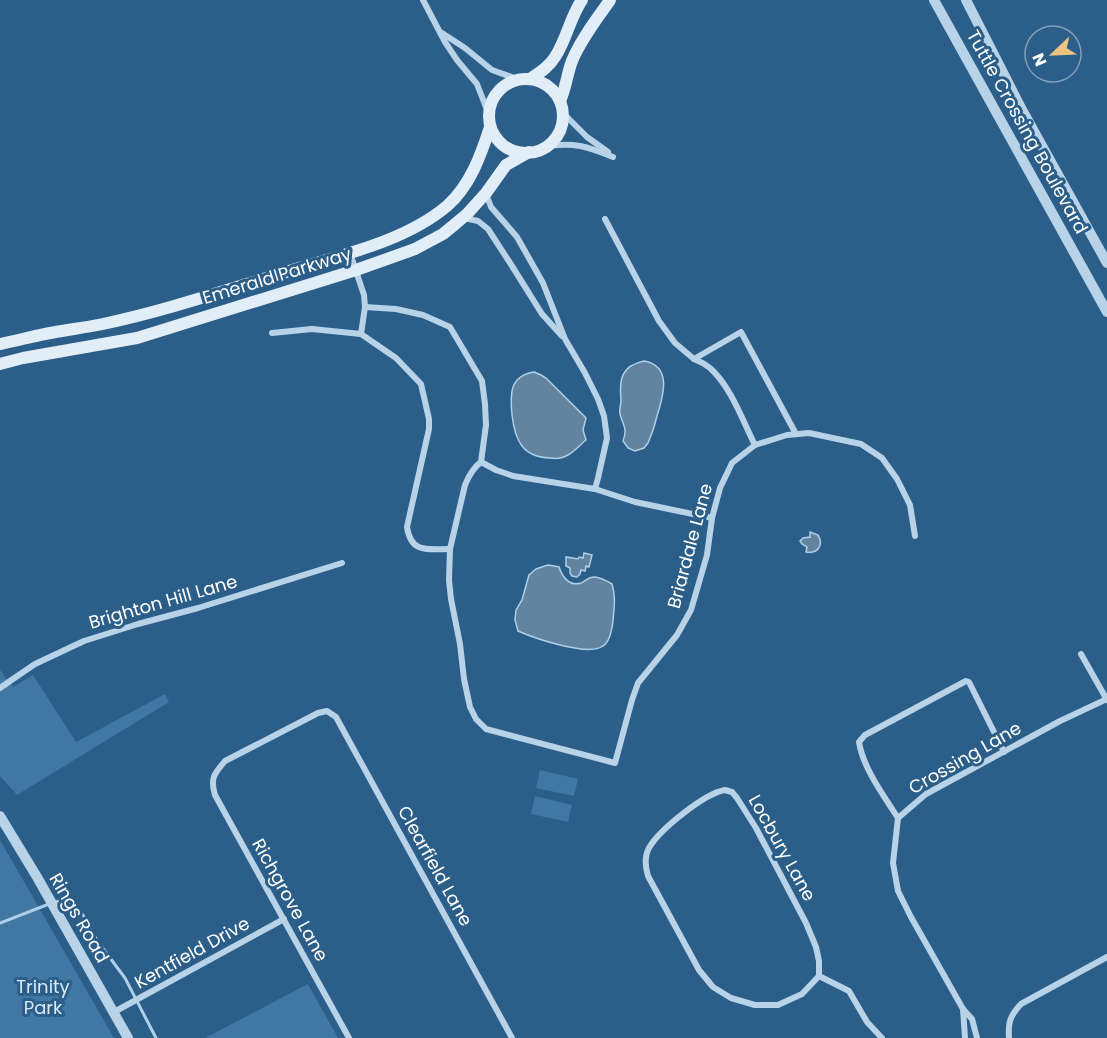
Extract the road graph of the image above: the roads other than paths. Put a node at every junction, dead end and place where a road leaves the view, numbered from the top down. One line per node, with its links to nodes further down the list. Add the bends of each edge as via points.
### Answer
1 (423, 0): 6 (street)
2 (582, 0): 7 (main road, via 555,58)
3 (610, 0): 8 (main road, via 578,48)
4 (934, 0): 19 (street, Tuttle Crossing Boulevard)
5 (966, 0): 16 (street, Tuttle Crossing Boulevard)
6 (440, 31): 7 (street, via 492,70); 9 (street, via 477,84)
7 (524, 79): 8 (main road, via 548,86); 9 (main road, via 506,84 497,92 491,103)
8 (561, 107): 10 (main road, via 558,133); 10 (street, via 587,137 614,157 584,146)
9 (490, 121): 11 (main road, via 496,138 505,146); 15 (main road, Emerald Parkway, via 472,173 450,204 431,219)
10 (545, 147): 11 (main road)
11 (529, 152): 12 (main road, Emerald Parkway, via 506,165)
12 (486, 193): 13 (main road, Emerald Parkway); 22 (street, via 487,201 517,237 543,283)
13 (463, 217): 17 (main road, Emerald Parkway, via 443,234 415,249); 22 (street, via 488,229 542,314)
14 (605, 219): 24 (street, via 659,321 675,343)
15 (350, 253): 17 (street); 23 (main road, Emerald Parkway, via 156,311)
16 (1107, 263)
17 (356, 270): 18 (street); 25 (main road, Emerald Parkway, via 137,338)
18 (365, 307): 21 (street); 28 (street, via 423,315 450,327 482,381 486,425)
19 (1107, 312)
20 (272, 333): 21 (street, via 312,329)
21 (361, 334): 32 (street, via 396,358 421,384 429,429 408,536 420,549)
22 (565, 339): 29 (street, via 604,416 607,438)
23 (0, 344)
24 (693, 358): 26 (street, via 741,332); 27 (street, via 720,379)
25 (0, 364)
26 (796, 434): 27 (street, Briardale Lane); 31 (street, Briardale Lane, via 861,444 882,458 910,505)
27 (755, 445): 30 (street, Briardale Lane, via 726,474)
28 (481, 462): 29 (street, via 513,476); 32 (street, via 465,484)
29 (595, 489): 30 (street)
30 (712, 518): 32 (street, Briardale Lane, via 707,555 691,610 677,635 638,683 615,763 486,729 476,719 464,679 450,590)
31 (915, 536)
32 (450, 549)
33 (342, 563): 35 (street, Brighton Hill Lane, via 84,641 35,664)
34 (1081, 654): 36 (street, Crossing Lane)
35 (0, 688)
36 (1107, 699): 38 (street, Crossing Lane)
37 (327, 711): 41 (street, Richgrove Lane, via 225,762 214,775 215,795); 48 (street, Clearfield Lane, via 336,717)
38 (1004, 752): 40 (street, Crossing Lane, via 926,794); 40 (street, via 966,681 865,735 859,742 860,752)
39 (0, 816): 45 (street, Rings Road)
40 (898, 818): 44 (street, Crossing Lane, via 893,863 898,891)
41 (284, 919): 45 (street, Kentfield Drive); 47 (street, Richgrove Lane)
42 (1107, 957): 52 (street, via 1020,1004 1011,1014)
43 (819, 976): 43 (street, Locbury Lane, via 816,947 806,923 756,828 732,792 717,791 692,807 648,848 644,862 648,876 699,970 713,987 731,998 755,1005 778,1005 802,994); 49 (street, via 849,991 867,1022)
44 (963, 1009): 50 (street, Crossing Lane); 51 (street, Crossing Lane, via 972,1019)
45 (114, 1012): 46 (street, Rings Road)
46 (128, 1038)
47 (349, 1038)
48 (512, 1038)
49 (882, 1038)
50 (965, 1038)
51 (976, 1038)
52 (1009, 1038)

